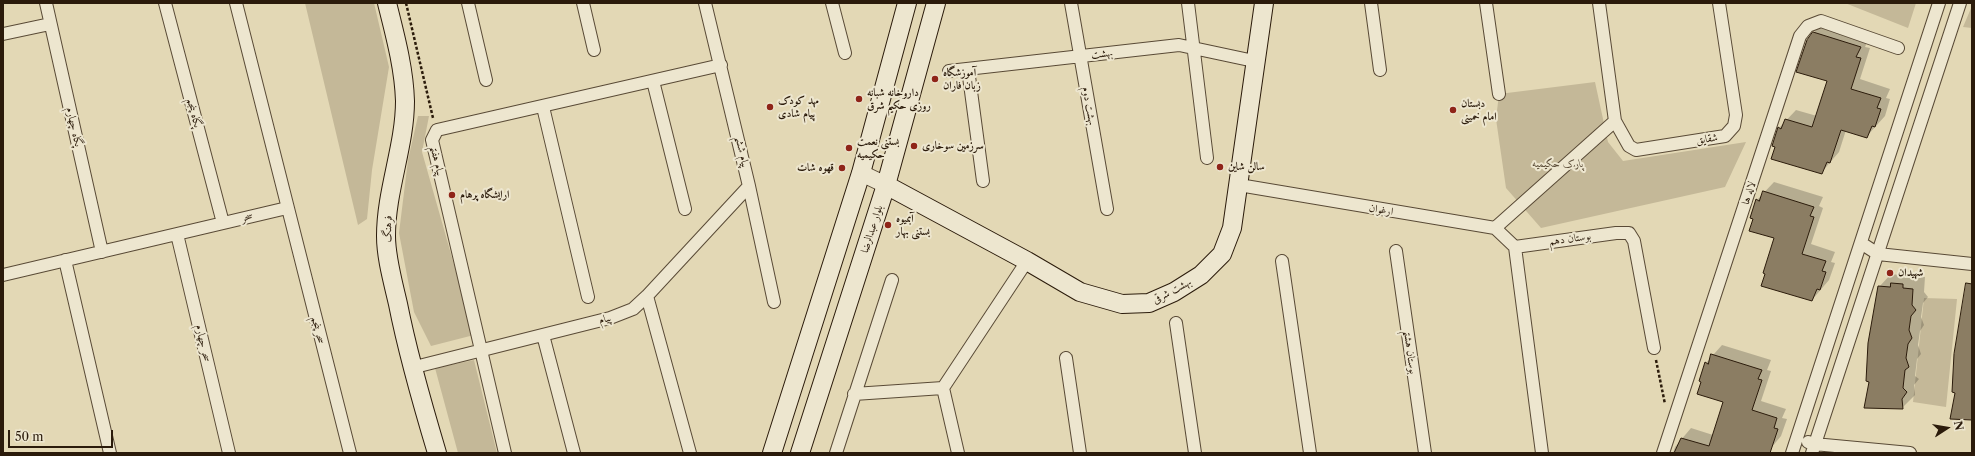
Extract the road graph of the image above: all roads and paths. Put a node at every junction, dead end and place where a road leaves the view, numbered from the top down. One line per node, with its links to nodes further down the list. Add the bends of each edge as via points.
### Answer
1 (46, 3): 21 (street, پگاه چهارم)
2 (165, 3): 48 (street, پگاه پنجم)
3 (236, 3): 45 (street)
4 (387, 3): 70 (main road, فرهنگ, via 401,62 405,101 386,236 391,274)
5 (406, 3): 38 (path)
6 (468, 3): 33 (street)
7 (583, 3): 25 (street)
8 (705, 3): 29 (street, پیام ششم)
9 (832, 3): 26 (street)
10 (907, 3): 40 (main road)
11 (936, 3): 42 (main road, بلوار عبدالرضا)
12 (1072, 3): 27 (street, بهشت دوم)
13 (1188, 3): 23 (street)
14 (1264, 3): 28 (main road, بهشت شرقی)
15 (1371, 3): 31 (street)
16 (1486, 3): 35 (street)
17 (1598, 3): 37 (street)
18 (1719, 3): 37 (street, شقایق, via 1736,115 1734,126 1725,136 1636,150 1629,146)
19 (1939, 3): 51 (street)
20 (1960, 3): 55 (street)
21 (50, 24): 22 (street); 54 (street, پگاه چهارم)
22 (3, 34)
23 (1194, 48): 27 (street, بهشت, via 1179,45); 28 (street, بهشت); 39 (street)
24 (1898, 48): 73 (street, لاله ها, via 1821,21 1808,26 1800,36)
25 (594, 50)
26 (845, 53)
27 (1080, 57): 30 (street, بهشت); 47 (street, بهشت دوم)
28 (1254, 61): 43 (main road, بهشت شرقی)
29 (721, 65): 34 (street, پیام هفتم); 44 (street, پیام ششم)
30 (968, 69): 32 (street, بهشت); 41 (street)
31 (1380, 70)
32 (949, 71)
33 (486, 80)
34 (653, 81): 36 (street, پیام هفتم); 46 (street)
35 (1499, 94)
36 (542, 107): 38 (street, پیام هفتم); 63 (street)
37 (1615, 121): 49 (street)
38 (437, 130): 68 (street, پیام هفتم, via 432,140)
39 (1207, 158)
40 (861, 173): 42 (street); 83 (main road)
41 (983, 181)
42 (886, 185): 57 (main road, بهشت شرقی); 84 (main road, بلوار عبدالرضا)
43 (1240, 185): 49 (street, ارغوان); 57 (main road, بهشت شرقی, via 1232,228 1222,254 1201,275 1174,292 1149,303 1122,304 1080,292)
44 (749, 186): 62 (street, پیام); 64 (street, پیام ششم)
45 (287, 208): 48 (street, سحر); 78 (street, سحر پنجم)
46 (685, 209)
47 (1107, 209)
48 (223, 223): 50 (street, سحر)
49 (1494, 228): 52 (street)
50 (177, 234): 54 (street, سحر); 77 (street, سحر چهارم)
51 (1861, 243): 55 (street); 74 (street)
52 (1515, 247): 67 (street, بوستان دهم, via 1616,233 1629,234 1634,241); 91 (street)
53 (1396, 251): 90 (street, بوستان هشتم)
54 (102, 252): 56 (street, سحر)
55 (1878, 254): 59 (street); 75 (street)
56 (65, 260): 60 (street, سحر); 76 (street)
57 (1027, 261): 71 (street)
58 (1282, 261): 89 (street)
59 (1972, 264)
60 (3, 275)
61 (892, 280): 72 (street)
62 (648, 296): 66 (street, پیام, via 633,309 610,318); 82 (street)
63 (588, 297)
64 (774, 302)
65 (1176, 323): 88 (street)
66 (544, 335): 68 (street, پیام); 81 (street)
67 (1654, 348): 73 (path)
68 (482, 351): 70 (street, پیام); 80 (street, پیام هفتم)
69 (1066, 358): 87 (street)
70 (411, 368): 79 (main road, فرهنگ)
71 (943, 388): 72 (street); 86 (street)
72 (854, 394): 85 (street)
73 (1670, 432): 92 (street, لاله ها)
74 (1797, 438): 75 (street); 93 (street)
75 (1813, 449): 94 (street)
76 (110, 453)
77 (229, 453)
78 (350, 453)
79 (437, 453)
80 (505, 453)
81 (574, 453)
82 (690, 453)
83 (772, 453)
84 (800, 453)
85 (836, 453)
86 (958, 453)
87 (1080, 453)
88 (1195, 453)
89 (1310, 453)
90 (1425, 453)
91 (1542, 453)
92 (1663, 453)
93 (1792, 453)
94 (1910, 453)

